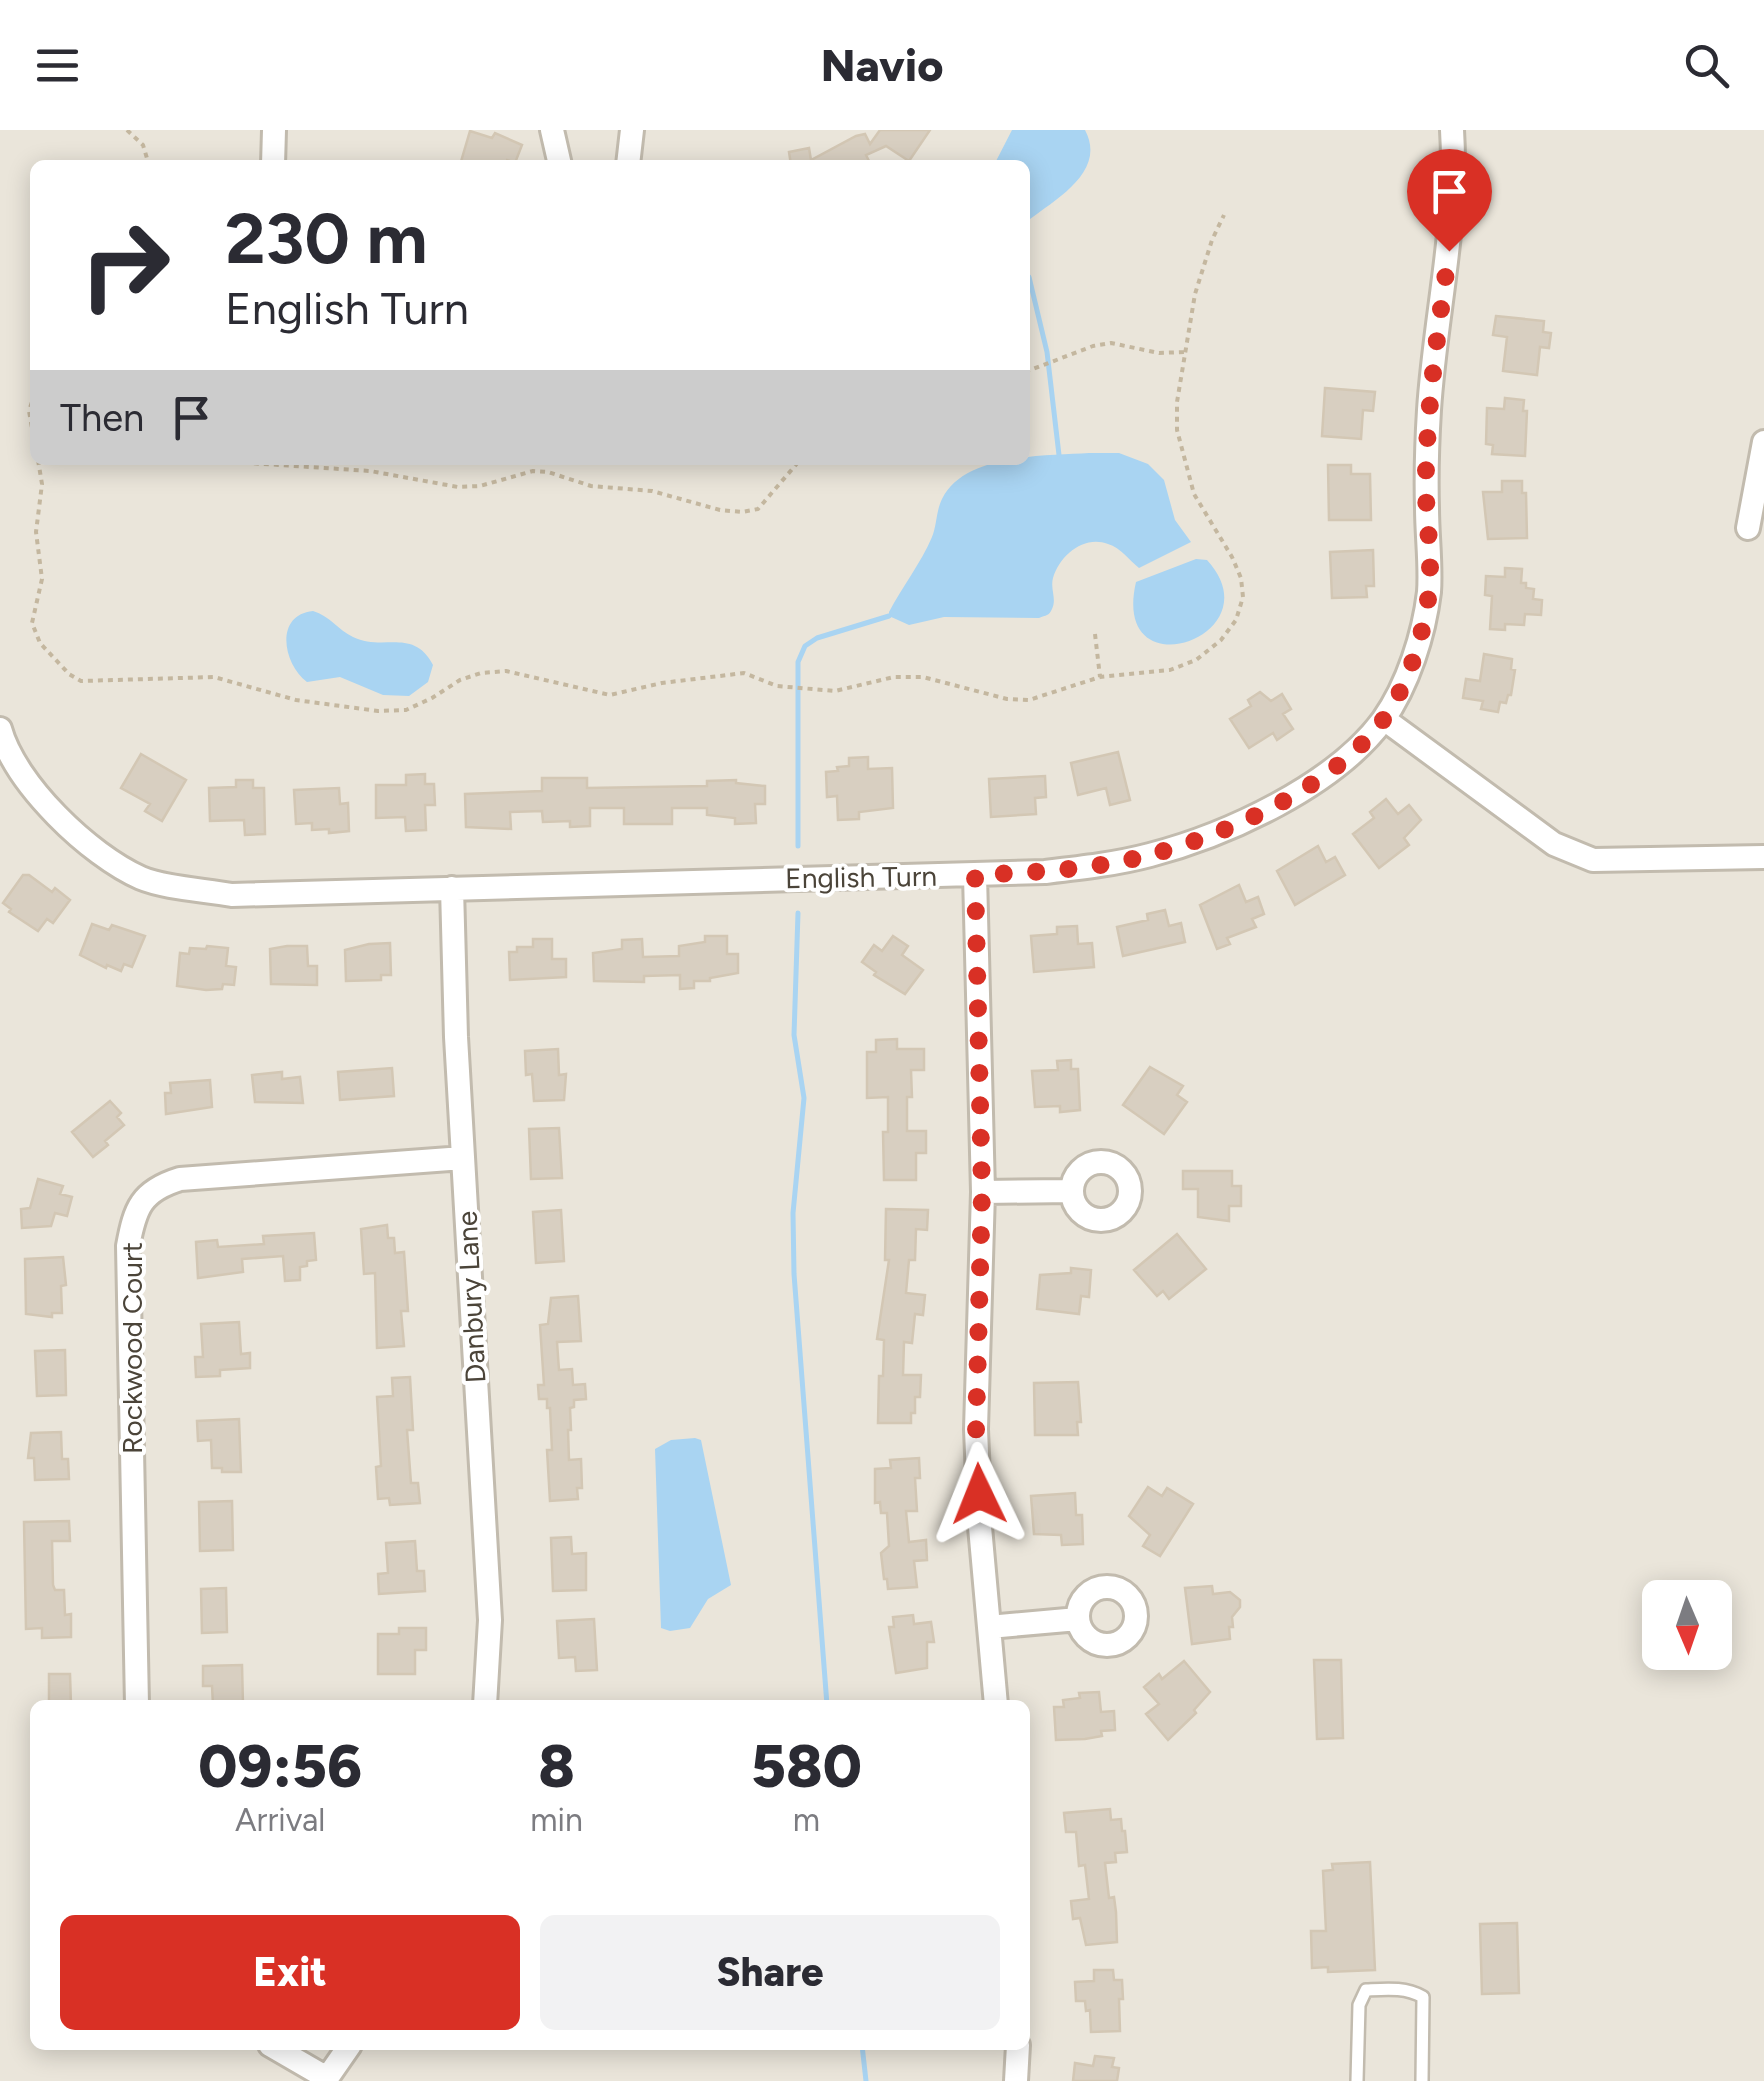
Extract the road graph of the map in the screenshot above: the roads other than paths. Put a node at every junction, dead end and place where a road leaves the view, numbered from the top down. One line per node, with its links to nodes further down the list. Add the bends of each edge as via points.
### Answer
1 (274, 130): 5 (street)
2 (552, 130): 6 (street)
3 (632, 130): 7 (street)
4 (1452, 130): 10 (street, English Turn, via 1449,251 1426,472 1429,590 1421,635)
5 (273, 160)
6 (559, 160)
7 (629, 160)
8 (1764, 442): 9 (street)
9 (1748, 528)
10 (1384, 719): 12 (street, via 1554,844 1593,860); 13 (street, English Turn, via 1321,776 1218,832 1085,868)
11 (0, 734): 14 (street, English Turn, via 44,803 77,837 142,878 232,895)
12 (1764, 857)
13 (975, 875): 14 (street, English Turn); 16 (street)
14 (452, 888): 15 (street, Danbury Lane)
15 (463, 1158): 20 (street, Rockwood Court, via 180,1179 139,1206 128,1246); 21 (street, Danbury Lane, via 490,1620)
16 (982, 1192): 17 (street); 19 (street, via 976,1428)
17 (1071, 1192)
18 (1078, 1619): 19 (street)
19 (989, 1628): 22 (street)
20 (137, 1700)
21 (485, 1700)
22 (996, 1700)
23 (278, 2050): 26 (street)
24 (347, 2050): 26 (street)
25 (1018, 2050): 27 (street)
26 (326, 2080)
27 (1016, 2081)
28 (1357, 2081): 29 (lane, via 1359,2005 1366,1990 1391,1988 1423,1997)
29 (1422, 2081)

